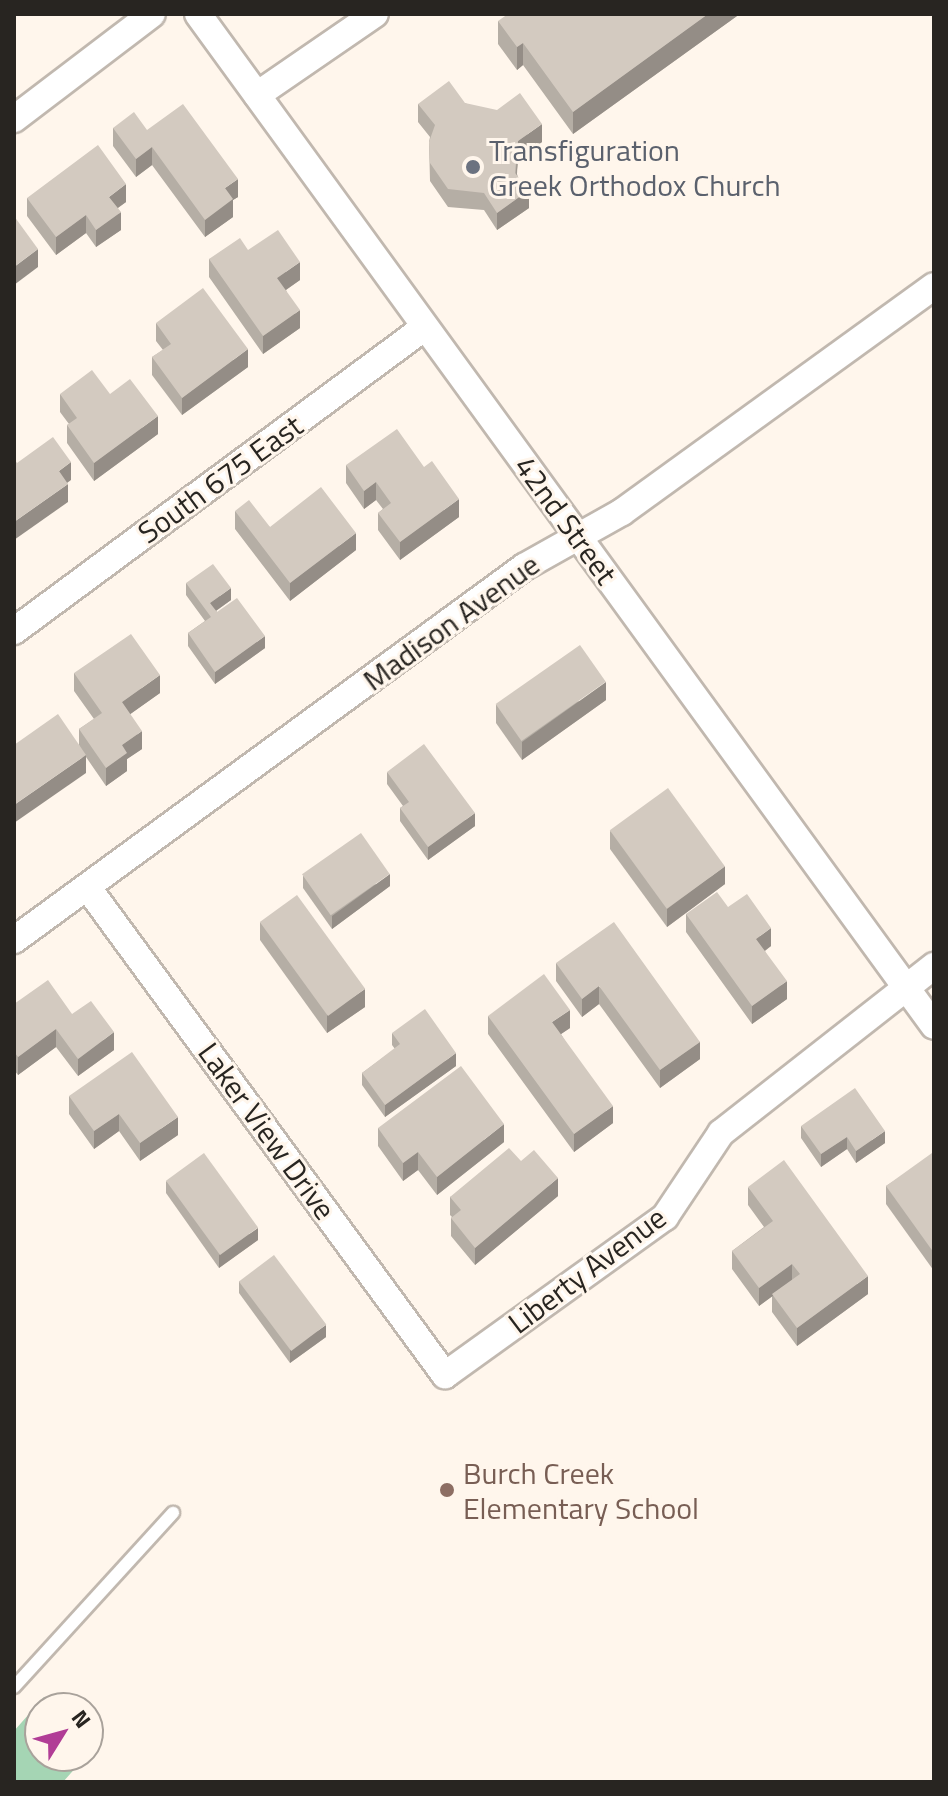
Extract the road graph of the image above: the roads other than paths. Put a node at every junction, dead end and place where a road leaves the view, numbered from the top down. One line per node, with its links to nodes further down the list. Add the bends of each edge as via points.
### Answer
1 (152, 14): 5 (street)
2 (198, 14): 4 (street, 42nd Street)
3 (375, 14): 4 (street)
4 (257, 95): 7 (street, 42nd Street)
5 (14, 119)
6 (934, 286): 8 (street, Madison Avenue, via 622,512)
7 (425, 327): 8 (street, 42nd Street); 9 (street, South 675 East)
8 (576, 534): 10 (street, Madison Avenue); 13 (street, 42nd Street)
9 (14, 631)
10 (88, 888): 11 (street, Madison Avenue); 15 (street, Laker View Drive)
11 (14, 940)
12 (934, 966): 13 (street, Liberty Avenue)
13 (905, 987): 14 (street, 42nd Street); 15 (street, Liberty Avenue, via 721,1133 665,1217)
14 (934, 1026)
15 (445, 1375)
16 (173, 1513): 17 (lane)
17 (14, 1687)

